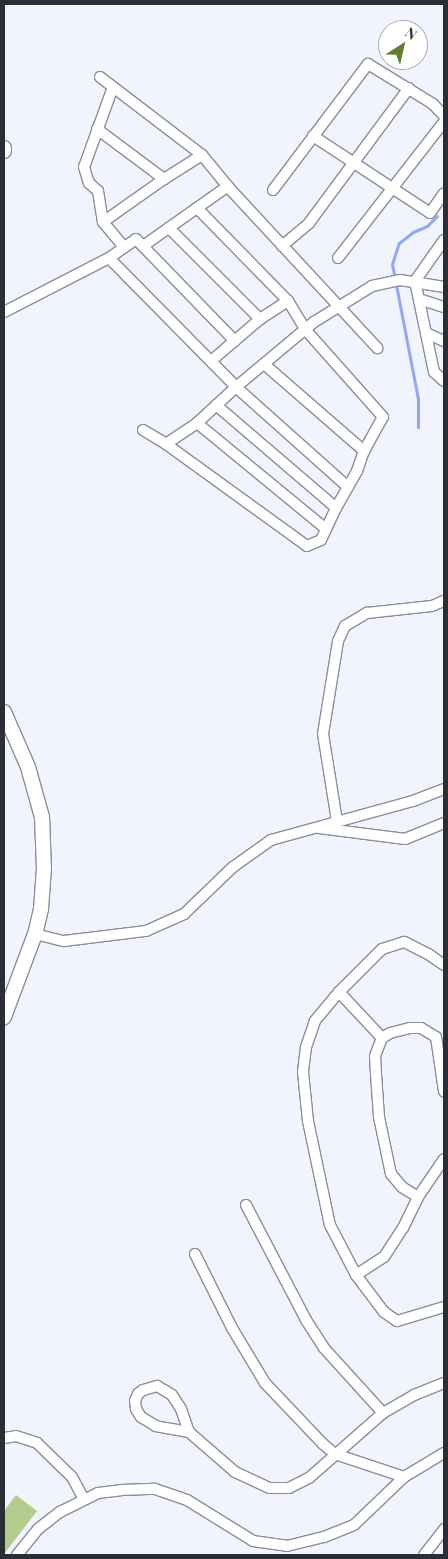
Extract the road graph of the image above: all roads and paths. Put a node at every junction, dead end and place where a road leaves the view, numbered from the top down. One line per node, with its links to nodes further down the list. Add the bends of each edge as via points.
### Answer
1 (100, 77): 2 (street)
2 (113, 87): 6 (street); 8 (street)
3 (409, 88): 4 (street); 7 (street, via 368,64); 9 (street)
4 (444, 116)
5 (444, 122): 12 (street)
6 (97, 129): 10 (street); 16 (street, via 84,167 89,183 98,191)
7 (314, 136): 9 (street); 13 (street)
8 (202, 155): 10 (street); 11 (street)
9 (353, 163): 12 (street); 19 (street, via 309,223)
10 (164, 179): 16 (street)
11 (228, 186): 15 (street); 19 (street)
12 (392, 189): 14 (street, via 430,213); 23 (street)
13 (273, 190)
14 (444, 193)
15 (197, 208): 17 (street); 27 (street)
16 (103, 222): 21 (street)
17 (169, 228): 18 (street); 31 (street)
18 (143, 246): 21 (street, via 136,239); 34 (street)
19 (282, 246): 29 (street)
20 (442, 246): 24 (street)
21 (124, 247): 22 (street)
22 (109, 258): 30 (street); 37 (street)
23 (338, 258)
24 (415, 281): 25 (street); 26 (street); 29 (street, via 395,280 372,286)
25 (444, 287)
26 (419, 299): 28 (street); 33 (street)
27 (288, 301): 31 (street); 32 (street)
28 (444, 307)
29 (339, 308): 32 (street); 36 (street)
30 (4, 312)
31 (260, 320): 34 (street)
32 (305, 330): 38 (street); 45 (street, via 383,417)
33 (426, 333): 35 (street); 39 (street, via 434,372)
34 (235, 341): 37 (street)
35 (444, 341)
36 (377, 348)
37 (212, 361): 40 (street)
38 (264, 364): 40 (street); 45 (street)
39 (444, 381)
40 (236, 387): 41 (street); 46 (street)
41 (216, 405): 42 (street); 47 (street)
42 (197, 422): 44 (street); 48 (street)
43 (143, 430): 44 (street)
44 (166, 444): 48 (street, via 307,546 321,540)
45 (364, 451): 46 (street)
46 (348, 487): 47 (street)
47 (336, 508): 48 (street)
48 (326, 529)
49 (444, 601): 52 (street, via 432,606 367,613 345,626 338,642 322,734)
50 (4, 712): 55 (street, via 28,766 42,817 42,909)
51 (444, 789): 52 (street, via 413,801)
52 (337, 821): 54 (street)
53 (444, 824): 54 (street, via 404,839)
54 (316, 827): 55 (street, via 271,840 234,867 184,914 146,931 64,941)
55 (35, 934): 58 (street)
56 (444, 965): 57 (street, via 404,942 382,949)
57 (339, 992): 59 (street); 65 (street, via 315,1021 306,1046 303,1072 308,1121 330,1225)
58 (4, 1017)
59 (382, 1038): 60 (street, via 410,1028 421,1028 436,1037); 62 (street, via 375,1056 376,1074 391,1174 402,1187)
60 (444, 1090)
61 (444, 1159): 62 (street)
62 (418, 1197): 65 (street, via 404,1228 384,1257)
63 (246, 1205): 68 (street, via 324,1348)
64 (195, 1254): 72 (street, via 232,1328 265,1383)
65 (356, 1275): 66 (street, via 384,1312 397,1321)
66 (444, 1306)
67 (444, 1382): 68 (street, via 414,1394)
68 (383, 1414): 72 (street)
69 (189, 1432): 69 (street, via 172,1395 157,1386 138,1394 135,1401 141,1418 156,1426); 72 (street, via 235,1472 270,1488 289,1488 309,1478)
70 (4, 1438): 74 (street, via 16,1436 37,1443 72,1477)
71 (444, 1453): 73 (street)
72 (335, 1454): 73 (street)
73 (404, 1477): 74 (street, via 354,1525 287,1546 254,1541 188,1500 155,1489 106,1492)
74 (83, 1498): 76 (street, via 38,1529)
75 (444, 1529): 77 (street)
76 (17, 1555)
77 (424, 1555)

